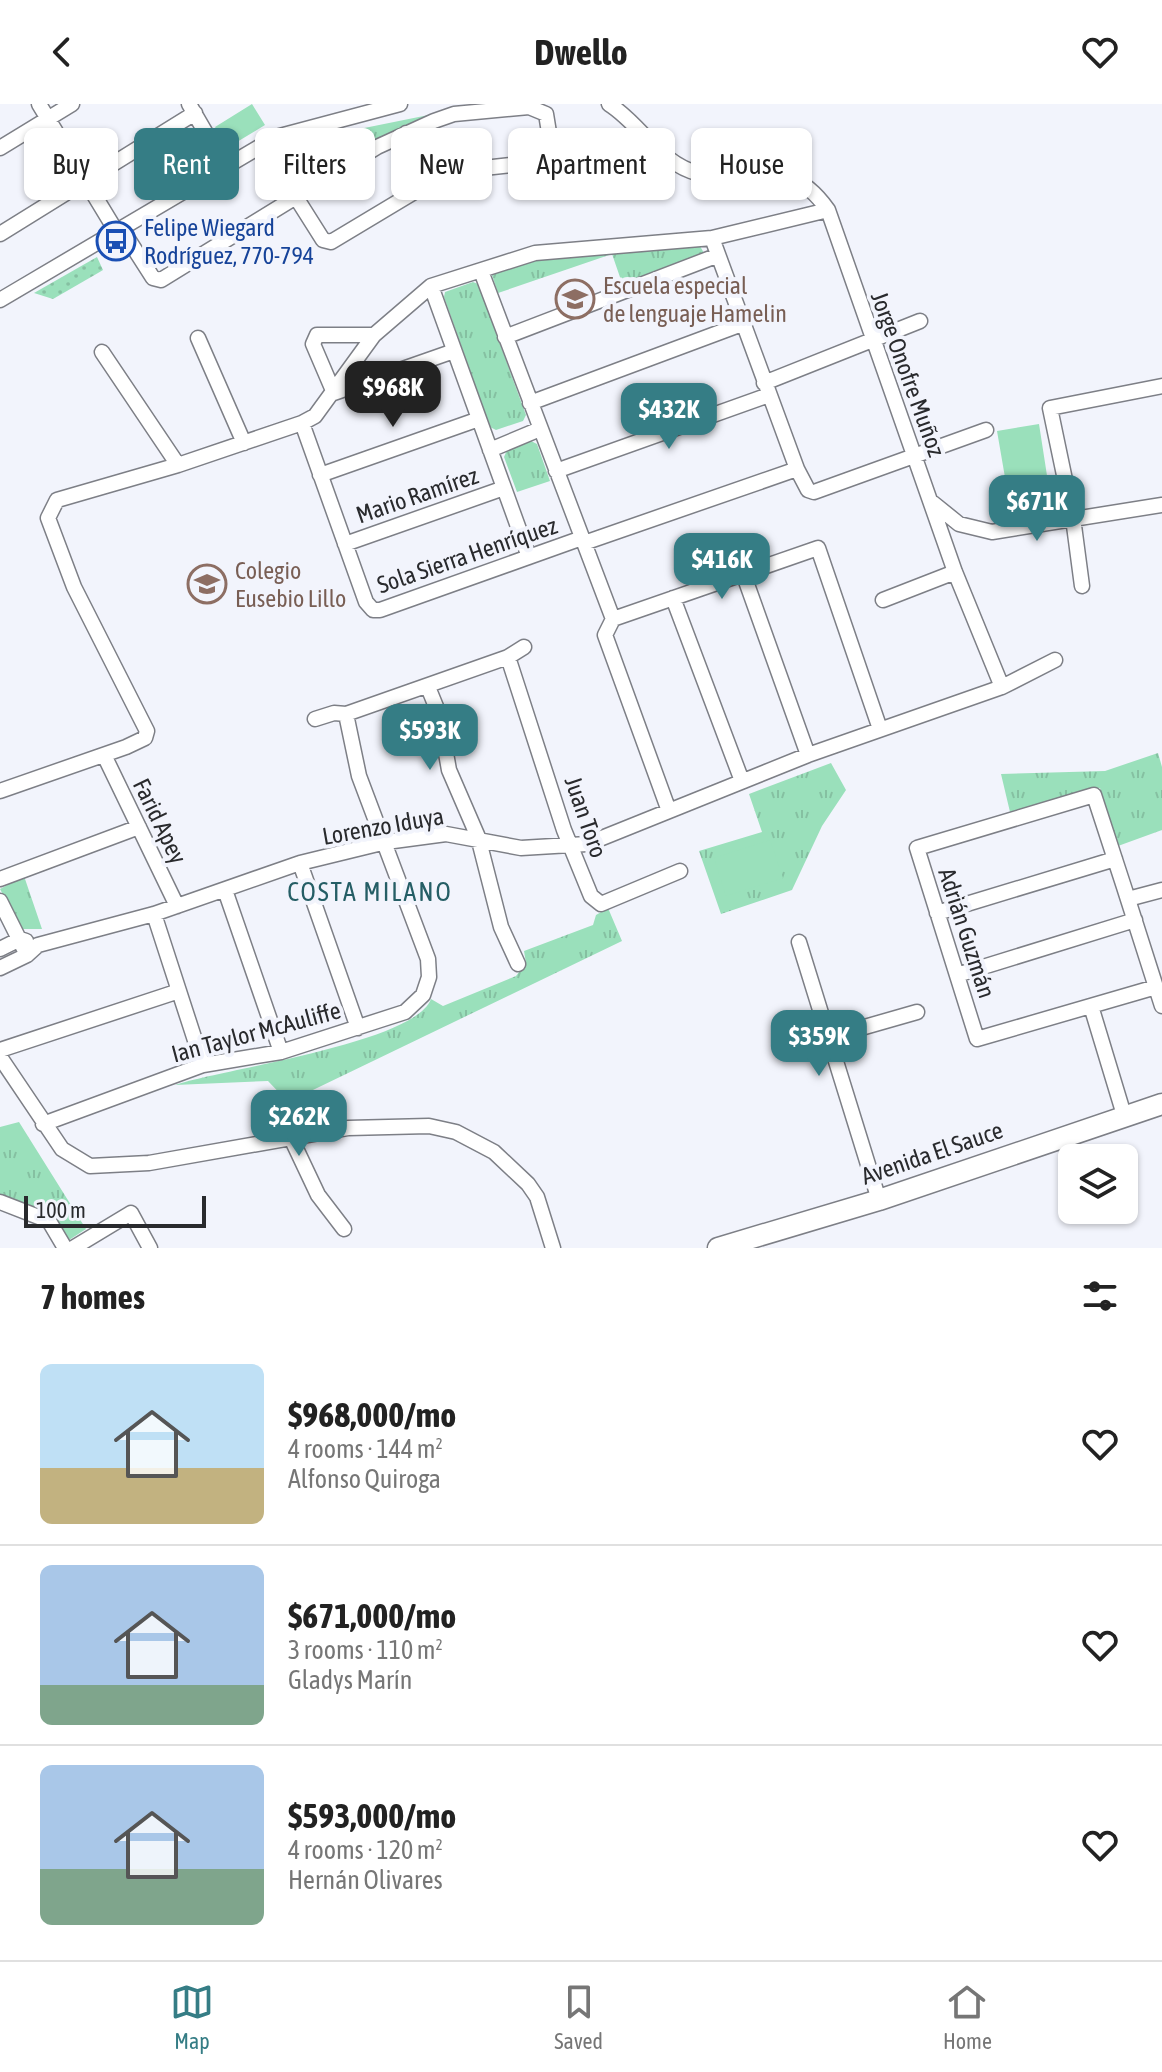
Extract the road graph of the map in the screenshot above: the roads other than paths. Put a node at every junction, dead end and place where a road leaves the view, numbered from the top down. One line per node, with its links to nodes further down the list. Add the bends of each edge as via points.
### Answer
1 (39, 104): 7 (street)
2 (72, 104): 7 (street)
3 (400, 104): 10 (street)
4 (609, 104): 21 (street, via 677,165 713,176 779,174 808,188)
5 (528, 105): 11 (street, via 454,114); 14 (street, via 546,114 552,151 547,161)
6 (192, 108): 9 (street); 13 (street)
7 (48, 119): 8 (street); 12 (street)
8 (54, 128)
9 (203, 128)
10 (304, 128)
11 (419, 128)
12 (0, 148)
13 (118, 157)
14 (492, 167)
15 (53, 200): 23 (street)
16 (99, 200): 22 (street)
17 (169, 200): 22 (street)
18 (290, 200): 22 (street, via 161,280 153,278)
19 (297, 200): 20 (street, via 323,240 331,242)
20 (401, 200)
21 (828, 210): 24 (street); 34 (street, Jorge Onofre Muñoz)
22 (119, 230): 28 (street)
23 (0, 234)
24 (712, 238): 25 (street); 26 (street, via 535,253)
25 (716, 256): 30 (street); 32 (street)
26 (481, 271): 27 (street); 32 (street)
27 (431, 286): 31 (street); 35 (street)
28 (1, 298)
29 (920, 321): 34 (street)
30 (742, 324): 38 (street); 40 (street)
31 (374, 335): 39 (street); 39 (street, via 317,335 313,344)
32 (505, 337): 40 (street)
33 (198, 338): 45 (street)
34 (871, 341): 38 (street); 47 (street, Jorge Onofre Muñoz)
35 (454, 351): 39 (street); 41 (street)
36 (102, 352): 48 (street)
37 (1162, 386): 55 (street, via 1050,408)
38 (766, 389): 49 (street); 50 (street)
39 (334, 393): 42 (street)
40 (530, 403): 43 (street)
41 (479, 419): 46 (street); 51 (street)
42 (302, 423): 45 (street); 51 (street, Sola Sierra Henríquez)
43 (540, 429): 46 (street); 50 (street)
44 (986, 430): 47 (street)
45 (244, 443): 48 (street)
46 (490, 450): 52 (street)
47 (914, 456): 49 (street, via 814,492 803,485); 53 (street, Jorge Onofre Muñoz)
48 (178, 465): 73 (street, via 57,500 48,518 74,587 147,731 145,738)
49 (797, 469): 56 (street, Sola Sierra Henríquez)
50 (556, 471): 56 (street)
51 (320, 475): 57 (street, Sola Sierra Henríquez)
52 (504, 488): 57 (street, Mario Ramírez); 58 (street)
53 (932, 503): 55 (street, via 959,524 992,532); 59 (street, Jorge Onofre Muñoz)
54 (1162, 505): 55 (street)
55 (1073, 518): 61 (street)
56 (583, 540): 58 (street, Sola Sierra Henríquez); 64 (street)
57 (345, 544): 58 (street, Sola Sierra Henríquez, via 373,610)
58 (529, 557)
59 (955, 572): 63 (street); 69 (street, Jorge Onofre Muñoz)
60 (743, 573): 62 (street); 72 (street, via 818,548); 74 (street)
61 (1082, 586)
62 (673, 598): 64 (street); 75 (street)
63 (883, 600)
64 (613, 619): 77 (street, via 605,635)
65 (524, 647): 66 (street)
66 (508, 657): 68 (street); 81 (street, Juan Toro)
67 (1055, 660): 69 (street, Lorenzo Iduya)
68 (428, 687): 70 (street); 79 (street, via 439,714 449,770)
69 (1002, 687): 72 (street, Lorenzo Iduya)
70 (346, 714): 71 (street); 80 (street, Ian Taylor McAuliffe, via 359,776)
71 (315, 719)
72 (880, 729): 74 (street, Lorenzo Iduya)
73 (104, 755): 76 (street); 78 (street, Farid Apey)
74 (808, 755): 75 (street, Lorenzo Iduya)
75 (742, 781): 77 (street, Lorenzo Iduya)
76 (0, 791)
77 (669, 811): 81 (street, Lorenzo Iduya)
78 (139, 827): 85 (street); 90 (street, Farid Apey)
79 (478, 837): 80 (street, Lorenzo Iduya, via 431,835); 81 (street, Lorenzo Iduya, via 521,848); 98 (street, via 498,916)
80 (386, 842): 83 (street, Lorenzo Iduya); 106 (street, Ian Taylor McAuliffe, via 428,959 429,977 423,995 405,1012)
81 (571, 846): 84 (street, Juan Toro, via 591,896 601,904)
82 (1115, 859): 88 (street, Adrián Guzmán); 91 (street); 91 (street, Adrián Guzmán, via 1094,795 1033,812 917,848)
83 (300, 863): 86 (street, Lorenzo Iduya); 106 (street)
84 (680, 871)
85 (0, 879)
86 (225, 890): 90 (street, Lorenzo Iduya); 109 (street)
87 (1162, 890): 88 (street)
88 (1128, 899): 93 (street, Adrián Guzmán)
89 (0, 901): 94 (street)
90 (177, 906): 92 (street, Lorenzo Iduya)
91 (937, 913): 100 (street, Adrián Guzmán)
92 (154, 914): 97 (street, Lorenzo Iduya); 102 (street)
93 (1135, 920): 100 (street); 101 (street, Adrián Guzmán)
94 (20, 939): 96 (street); 97 (street)
95 (799, 942): 107 (street)
96 (0, 949)
97 (32, 950): 99 (street, Lorenzo Iduya)
98 (518, 964)
99 (0, 968)
100 (957, 975): 103 (street, Adrián Guzmán, via 977,1039)
101 (1156, 987): 103 (street, Adrián Guzmán); 104 (street, Adrián Guzmán)
102 (179, 991): 108 (street); 111 (street)
103 (1091, 1006): 113 (street)
104 (1162, 1006)
105 (917, 1012): 107 (street)
106 (358, 1028): 109 (street, Ian Taylor McAuliffe)
107 (826, 1038): 116 (street)
108 (0, 1050)
109 (281, 1052): 111 (street, Ian Taylor McAuliffe)
110 (0, 1057): 114 (street)
111 (203, 1065): 114 (street, Ian Taylor McAuliffe)
112 (1162, 1104): 113 (street, Avenida El Sauce)
113 (1124, 1115): 116 (street, Avenida El Sauce)
114 (43, 1124): 115 (street, via 67,1155 99,1167)
115 (292, 1140): 118 (street, via 318,1195); 122 (street, via 348,1128 415,1126 469,1137 507,1161 528,1184)
116 (879, 1200): 123 (street, Avenida El Sauce)
117 (0, 1202): 119 (street, via 49,1221)
118 (344, 1229)
119 (65, 1248)
120 (73, 1248): 121 (street, via 131,1213)
121 (150, 1248)
122 (553, 1248)
123 (718, 1248)

